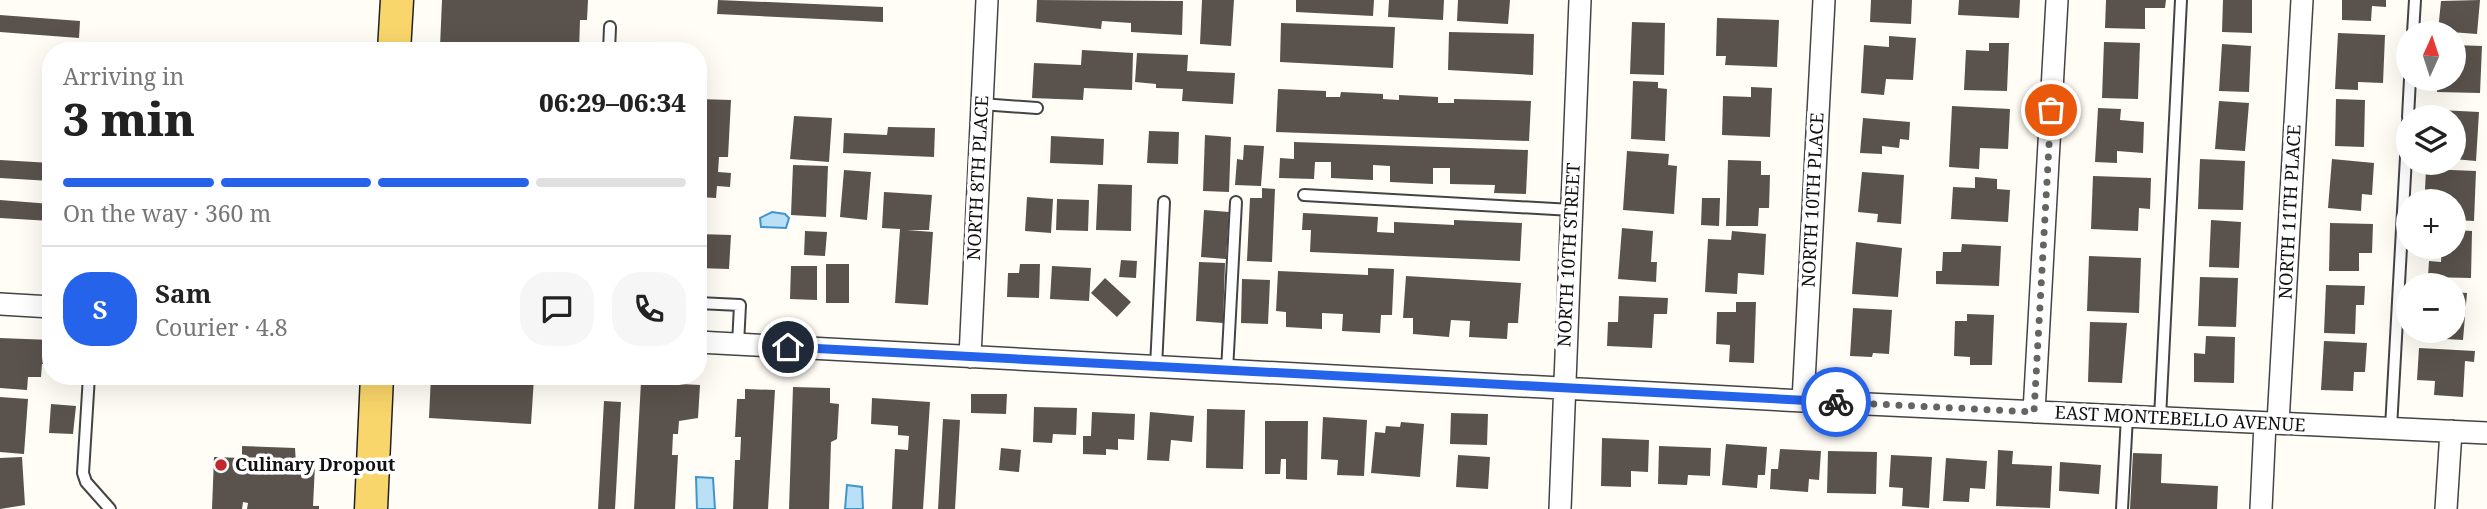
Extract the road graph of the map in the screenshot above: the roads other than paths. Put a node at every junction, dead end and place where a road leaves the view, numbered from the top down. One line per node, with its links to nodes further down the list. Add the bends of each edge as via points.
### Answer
1 (397, 0): 11 (main road)
2 (987, 0): 13 (street, NORTH 8TH PLACE)
3 (1580, 0): 19 (street, NORTH 10TH STREET)
4 (1824, 0): 31 (street, NORTH 10TH PLACE)
5 (2057, 0): 32 (street)
6 (2181, 0): 34 (lane)
7 (2302, 0): 35 (street, NORTH 11TH PLACE)
8 (2415, 0): 9 (lane)
9 (2414, 21)
10 (610, 27): 12 (lane)
11 (395, 42)
12 (609, 42)
13 (981, 104): 14 (lane); 25 (street, NORTH 8TH PLACE)
14 (1037, 107)
15 (2405, 175): 36 (lane)
16 (1304, 195): 19 (lane)
17 (1164, 202): 26 (lane)
18 (1236, 202): 27 (lane)
19 (1572, 211): 30 (street, NORTH 10TH STREET, via 1563,357)
20 (707, 303): 24 (lane, via 740,305)
21 (0, 304): 22 (street)
22 (42, 306)
23 (707, 342): 24 (street, EAST MONTEBELLO AVENUE)
24 (738, 344): 25 (street, EAST MONTEBELLO AVENUE)
25 (970, 357): 26 (street, EAST MONTEBELLO AVENUE)
26 (1156, 367): 27 (street, EAST MONTEBELLO AVENUE)
27 (1227, 371): 30 (street, EAST MONTEBELLO AVENUE)
28 (88, 385): 39 (lane, via 83,473)
29 (377, 385): 40 (main road)
30 (1566, 389): 31 (street, EAST MONTEBELLO AVENUE); 41 (street, NORTH 10TH STREET)
31 (1803, 401): 32 (street, EAST MONTEBELLO AVENUE)
32 (2034, 412): 33 (street, EAST MONTEBELLO AVENUE)
33 (2127, 416): 34 (street, EAST MONTEBELLO AVENUE); 42 (lane)
34 (2160, 418): 35 (street, EAST MONTEBELLO AVENUE)
35 (2272, 423): 36 (street, EAST MONTEBELLO AVENUE); 43 (street, NORTH 11TH PLACE)
36 (2391, 428): 37 (street, EAST MONTEBELLO AVENUE)
37 (2451, 431): 38 (street, EAST MONTEBELLO AVENUE); 44 (street)
38 (2487, 433)
39 (110, 509)
40 (371, 509)
41 (1560, 509)
42 (2122, 509)
43 (2261, 509)
44 (2446, 509)

